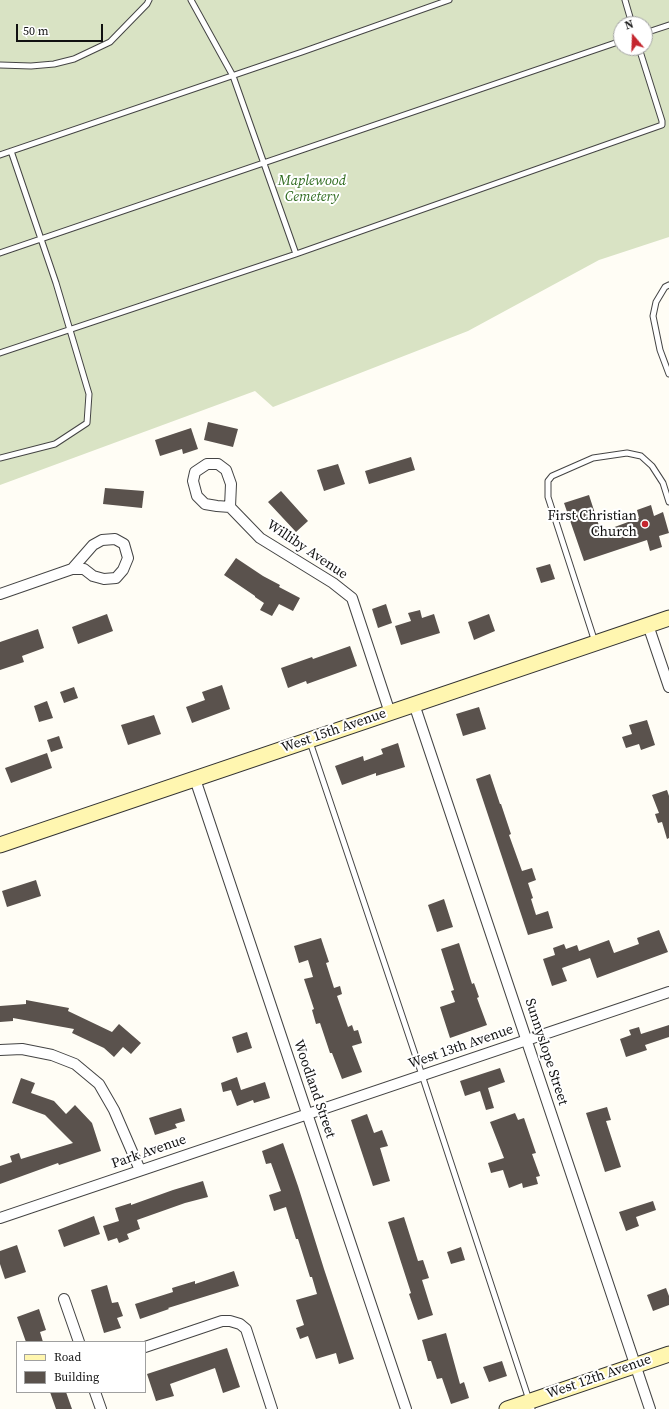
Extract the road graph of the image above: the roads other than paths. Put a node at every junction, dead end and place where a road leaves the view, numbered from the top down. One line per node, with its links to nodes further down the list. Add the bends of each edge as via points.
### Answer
1 (149, 0): 10 (lane, via 110,42 74,59 31,66)
2 (191, 0): 11 (lane)
3 (449, 0): 11 (lane)
4 (625, 0): 5 (lane)
5 (630, 16)
6 (669, 24): 7 (lane)
7 (653, 30)
8 (613, 44): 16 (lane)
9 (642, 56): 13 (lane)
10 (0, 65)
11 (233, 76): 14 (lane); 16 (lane)
12 (669, 118): 13 (lane)
13 (662, 121): 19 (lane, via 662,125)
14 (11, 151): 15 (lane); 17 (lane)
15 (0, 154)
16 (264, 163): 17 (lane); 19 (lane)
17 (41, 239): 18 (lane); 21 (lane)
18 (0, 253)
19 (296, 254): 21 (lane)
20 (669, 285): 23 (lane, via 656,302 653,316 660,350)
21 (70, 330): 22 (lane); 24 (lane, via 89,394 87,423 55,444)
22 (0, 353)
23 (669, 374)
24 (0, 458)
25 (669, 502): 31 (lane, via 663,482 652,466 641,456 627,453 593,458 552,476 548,481 548,497)
26 (230, 507): 26 (street, via 231,484 226,470 218,464 207,464 195,472 193,481 197,496 205,504); 34 (street, Williby Avenue, via 260,538 333,583 352,598)
27 (72, 569): 27 (street, via 84,569 104,580 116,578 128,558 124,544 115,539 102,540 93,545); 28 (street)
28 (0, 594)
29 (669, 618): 30 (street, West 15th Avenue)
30 (648, 626): 31 (street, West 15th Avenue); 32 (street)
31 (596, 643): 33 (street, West 15th Avenue)
32 (669, 687)
33 (414, 704): 34 (street, West 15th Avenue); 39 (street, Sunnyslope Street)
34 (390, 713): 35 (street, West 15th Avenue)
35 (309, 740): 36 (street, West 15th Avenue); 41 (lane)
36 (194, 779): 37 (street, West 15th Avenue); 42 (street, Woodland Street)
37 (0, 845)
38 (669, 992): 39 (street, West 13th Avenue)
39 (527, 1040): 41 (street, West 13th Avenue); 49 (street, Sunnyslope Street)
40 (0, 1050): 43 (street, via 22,1049 52,1054 75,1064 99,1084 114,1110)
41 (422, 1075): 42 (street, West 13th Avenue); 51 (lane)
42 (308, 1114): 43 (street, Park Avenue); 54 (street, Woodland Street)
43 (140, 1170): 44 (street, Park Avenue)
44 (0, 1218)
45 (64, 1299): 46 (street)
46 (78, 1341)
47 (146, 1347): 53 (street, via 222,1321 240,1324 246,1329)
48 (669, 1354): 49 (street, West 12th Avenue)
49 (635, 1365): 51 (street, West 12th Avenue); 56 (street, Sunnyslope Street)
50 (95, 1393): 52 (street)
51 (531, 1405): 55 (street, West 12th Avenue)
52 (101, 1409)
53 (272, 1409)
54 (406, 1409)
55 (507, 1409)
56 (650, 1409)

